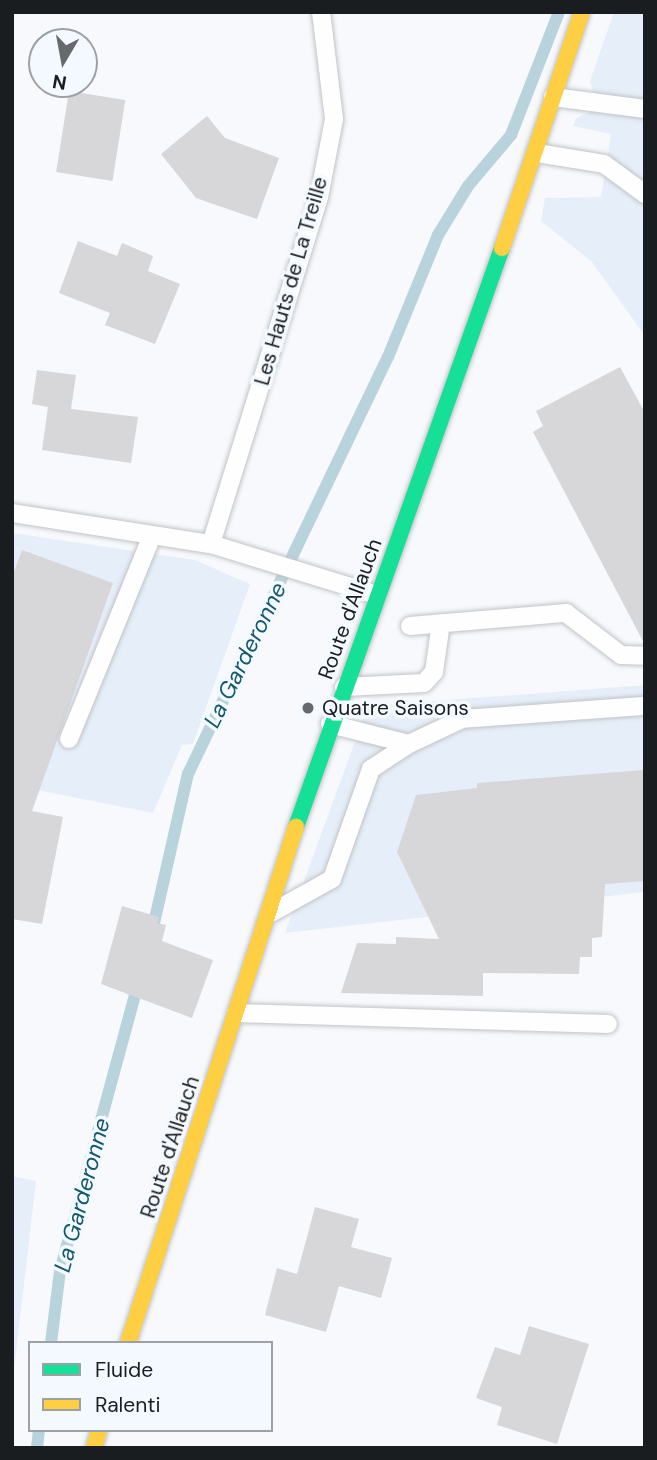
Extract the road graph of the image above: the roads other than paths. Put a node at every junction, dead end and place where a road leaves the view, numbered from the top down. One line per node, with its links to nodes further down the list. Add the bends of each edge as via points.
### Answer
1 (321, 12): 9 (lane, Les Hauts de La Treille, via 334,119 319,197)
2 (582, 12): 3 (main road, Route d'Allauch)
3 (553, 97): 4 (lane); 5 (main road, Route d'Allauch)
4 (645, 109)
5 (537, 153): 6 (lane, via 604,164); 10 (main road, Route d'Allauch)
6 (645, 194)
7 (12, 513): 8 (lane)
8 (152, 536): 9 (lane); 17 (lane)
9 (211, 544): 10 (lane)
10 (377, 595): 14 (main road, Route d'Allauch)
11 (441, 623): 12 (lane); 13 (lane, via 566,613 621,655); 14 (lane, via 434,672 424,683)
12 (410, 626)
13 (645, 656)
14 (344, 687): 16 (main road, Route d'Allauch)
15 (645, 706): 18 (lane, via 462,719)
16 (330, 724): 18 (lane); 19 (main road, Route d'Allauch)
17 (69, 739)
18 (409, 744): 19 (lane, via 371,768 332,879)
19 (268, 915): 20 (main road, Route d'Allauch)
20 (236, 1013): 21 (lane); 22 (main road, Route d'Allauch)
21 (608, 1024)
22 (129, 1341)

